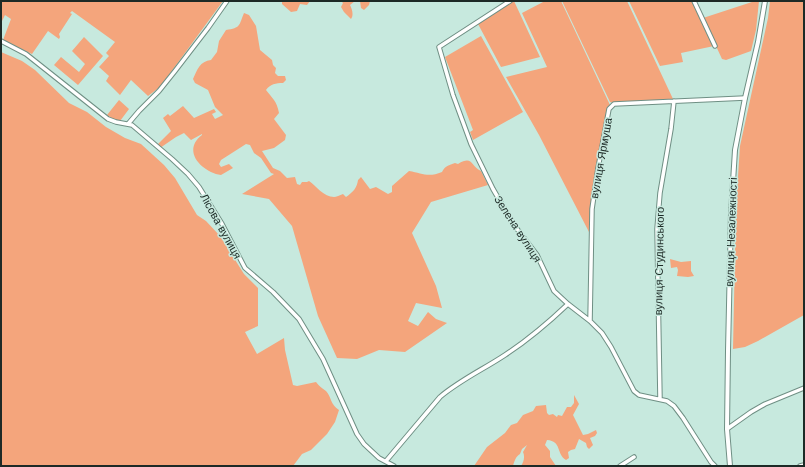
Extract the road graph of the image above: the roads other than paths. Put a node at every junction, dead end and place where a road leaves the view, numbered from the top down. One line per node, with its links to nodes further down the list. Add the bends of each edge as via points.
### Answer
1 (226, 1): 9 (street, via 171,76)
2 (510, 1): 10 (street, Зелена вулиця, via 439,47 471,144 493,189 514,225 537,255 554,291)
3 (694, 1): 6 (street)
4 (764, 1): 7 (street, вулиця Незалежності, via 760,36)
5 (1, 41): 9 (street, Лісова вулиця, via 26,54 108,119)
6 (715, 46)
7 (745, 98): 8 (street, вулиця Ярмуша); 14 (street, вулиця Незалежності, via 734,150)
8 (674, 101): 11 (street, вулиця Ярмуша, via 614,104 609,109 592,209); 13 (street, вулиця Студинського, via 657,222)
9 (128, 124): 16 (street, Лісова вулиця, via 188,174 199,187 245,268 299,319 323,359 357,434 372,452)
10 (568, 304): 11 (street, Зелена вулиця); 16 (street, via 547,324 506,355 449,389)
11 (590, 320): 13 (street, Зелена вулиця, via 611,346 634,391 639,395)
12 (804, 388): 14 (street, via 765,404)
13 (660, 399): 20 (street, Зелена вулиця, via 674,406)
14 (727, 429): 21 (street, вулиця Незалежності)
15 (634, 457): 19 (street)
16 (386, 461): 18 (street, Лісова вулиця)
17 (804, 465): 22 (street)
18 (394, 466)
19 (620, 466)
20 (715, 466)
21 (730, 466)
22 (800, 466)

